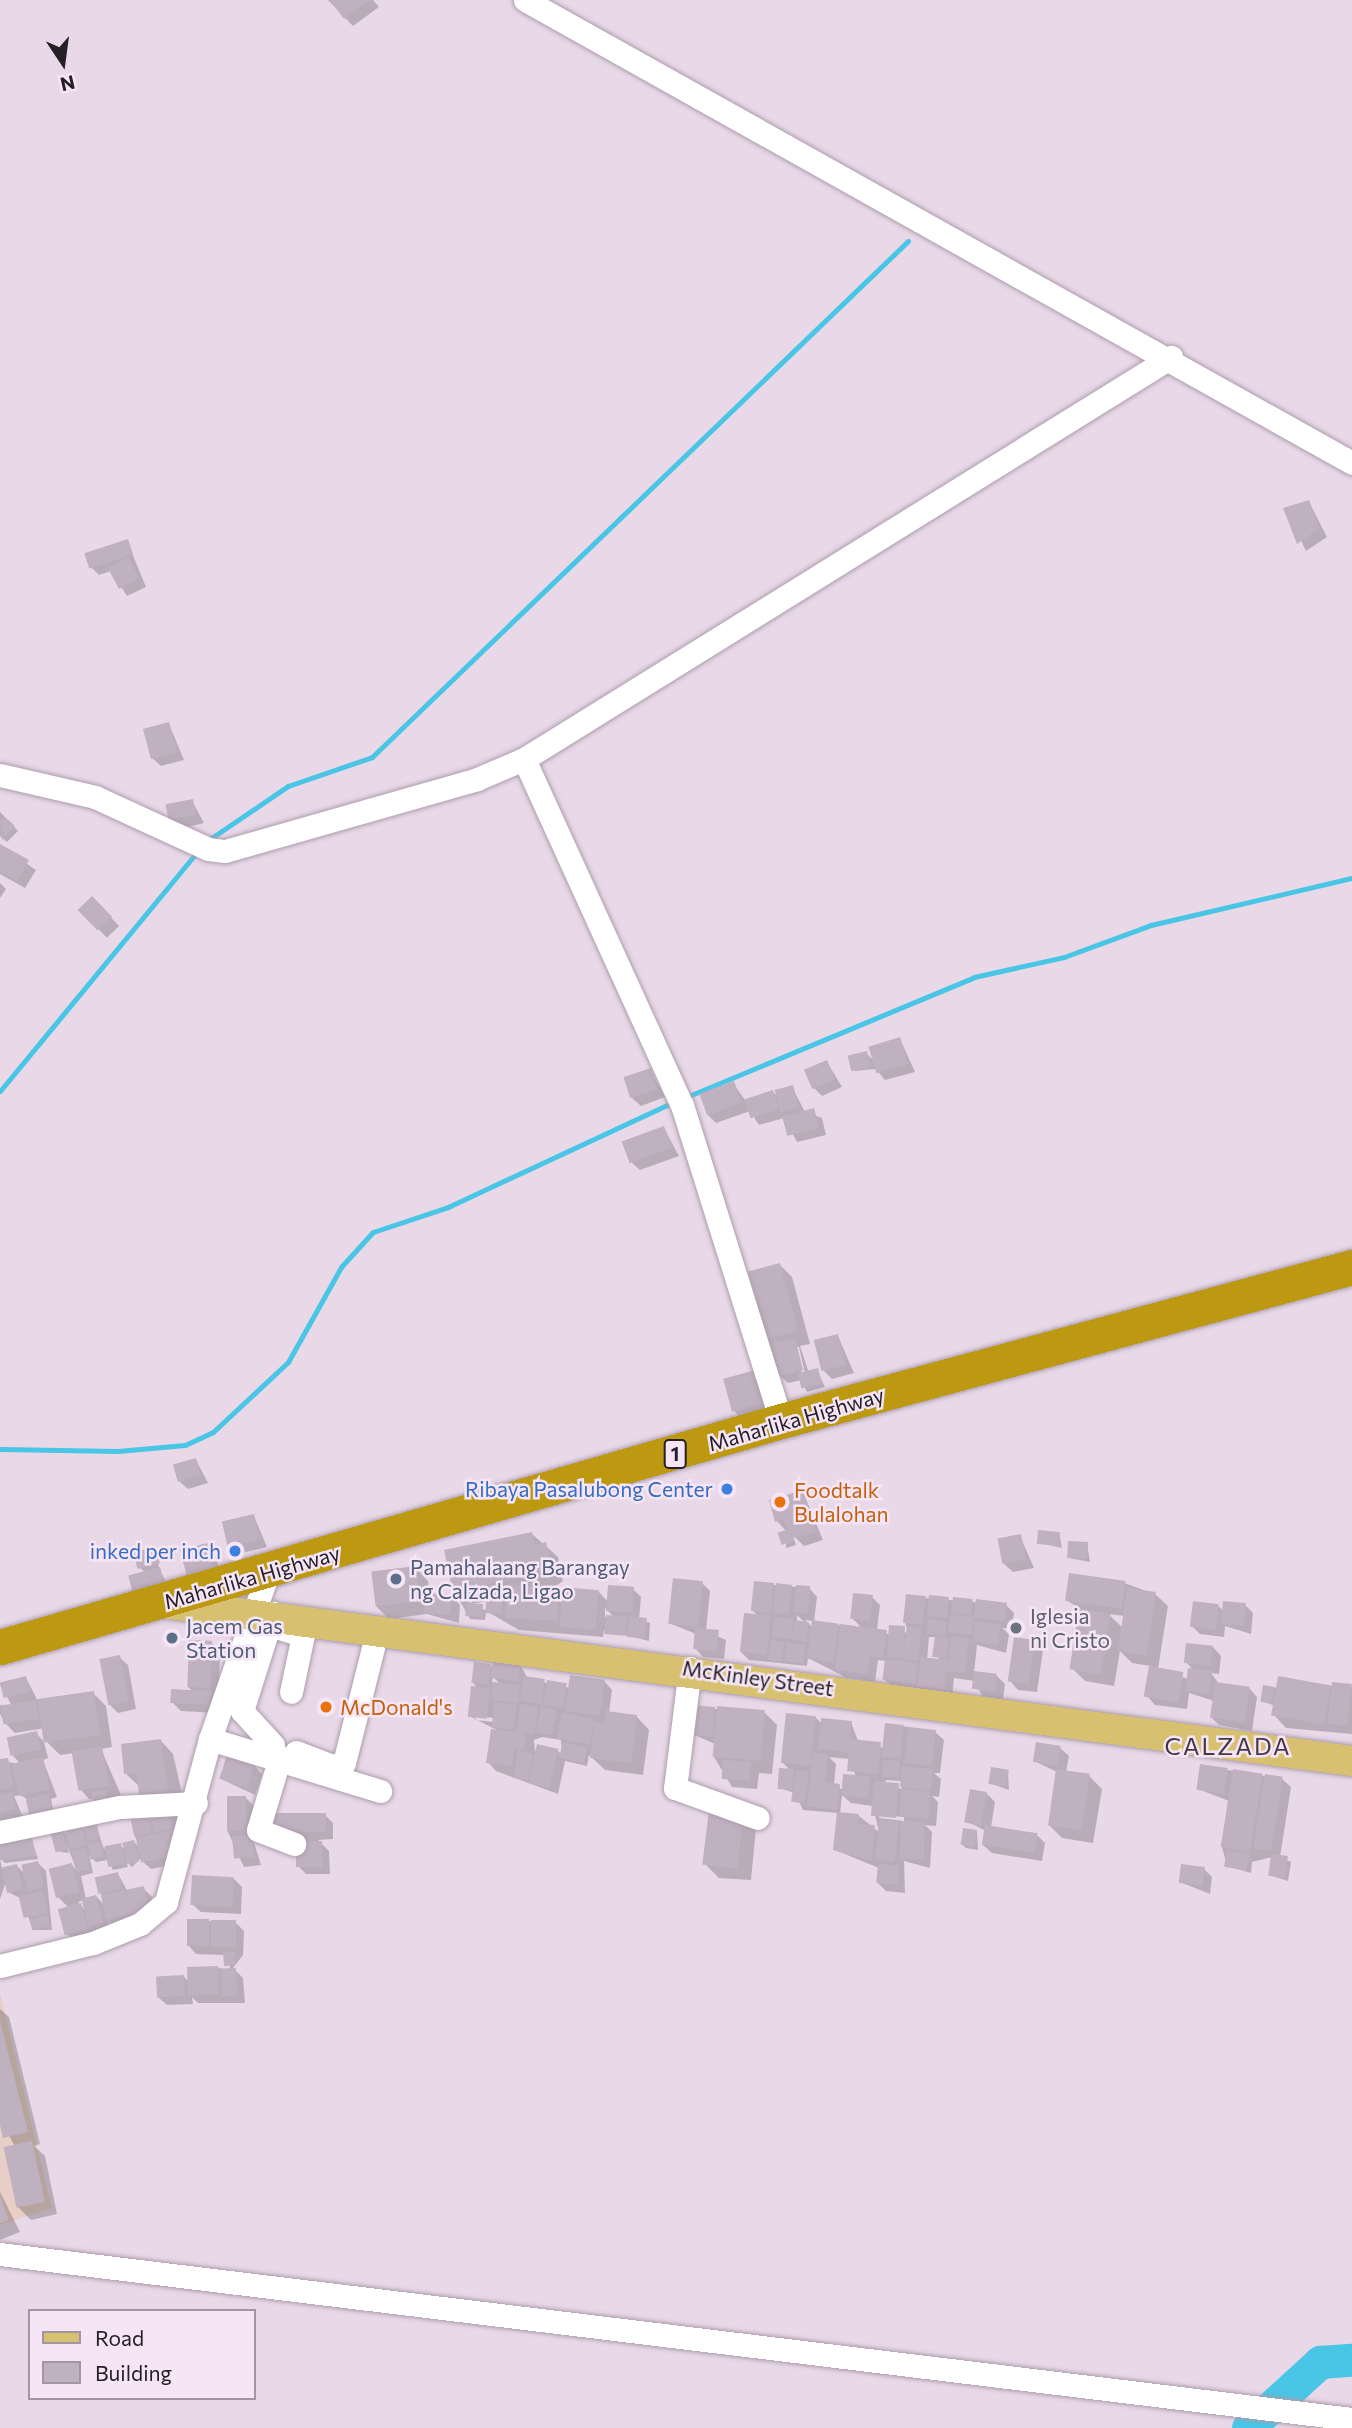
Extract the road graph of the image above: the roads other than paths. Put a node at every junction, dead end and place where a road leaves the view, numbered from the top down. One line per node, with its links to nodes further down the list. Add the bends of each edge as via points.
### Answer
1 (525, 0): 2 (street)
2 (1171, 357): 3 (street); 4 (street)
3 (1352, 463)
4 (524, 759): 5 (street, via 477,779 225,851 95,797); 7 (street, via 682,1105)
5 (0, 775)
6 (1352, 1267): 7 (highway, Maharlika Highway / 1)
7 (781, 1422): 8 (highway, Maharlika Highway / 1)
8 (268, 1572): 9 (highway, Maharlika Highway / 1); 10 (street)
9 (163, 1603): 10 (main road, McKinley Street); 12 (highway, Maharlika Highway / 1)
10 (265, 1617): 11 (main road, McKinley Street); 14 (street, via 303,1635); 15 (street); 16 (street, via 242,1711)
11 (378, 1628): 13 (main road, McKinley Street); 16 (street, via 344,1763)
12 (0, 1647)
13 (690, 1668): 17 (main road, McKinley Street); 20 (street, via 675,1788)
14 (291, 1692)
15 (210, 1739): 16 (street); 19 (street)
16 (283, 1751): 18 (street); 22 (street, via 258,1830)
17 (1352, 1761)
18 (380, 1791)
19 (196, 1803): 21 (street, via 120,1807); 23 (street, via 166,1902 154,1916 93,1943)
20 (758, 1818)
21 (0, 1832)
22 (293, 1844)
23 (0, 1966)
24 (0, 2254): 25 (street)
25 (1345, 2419)

